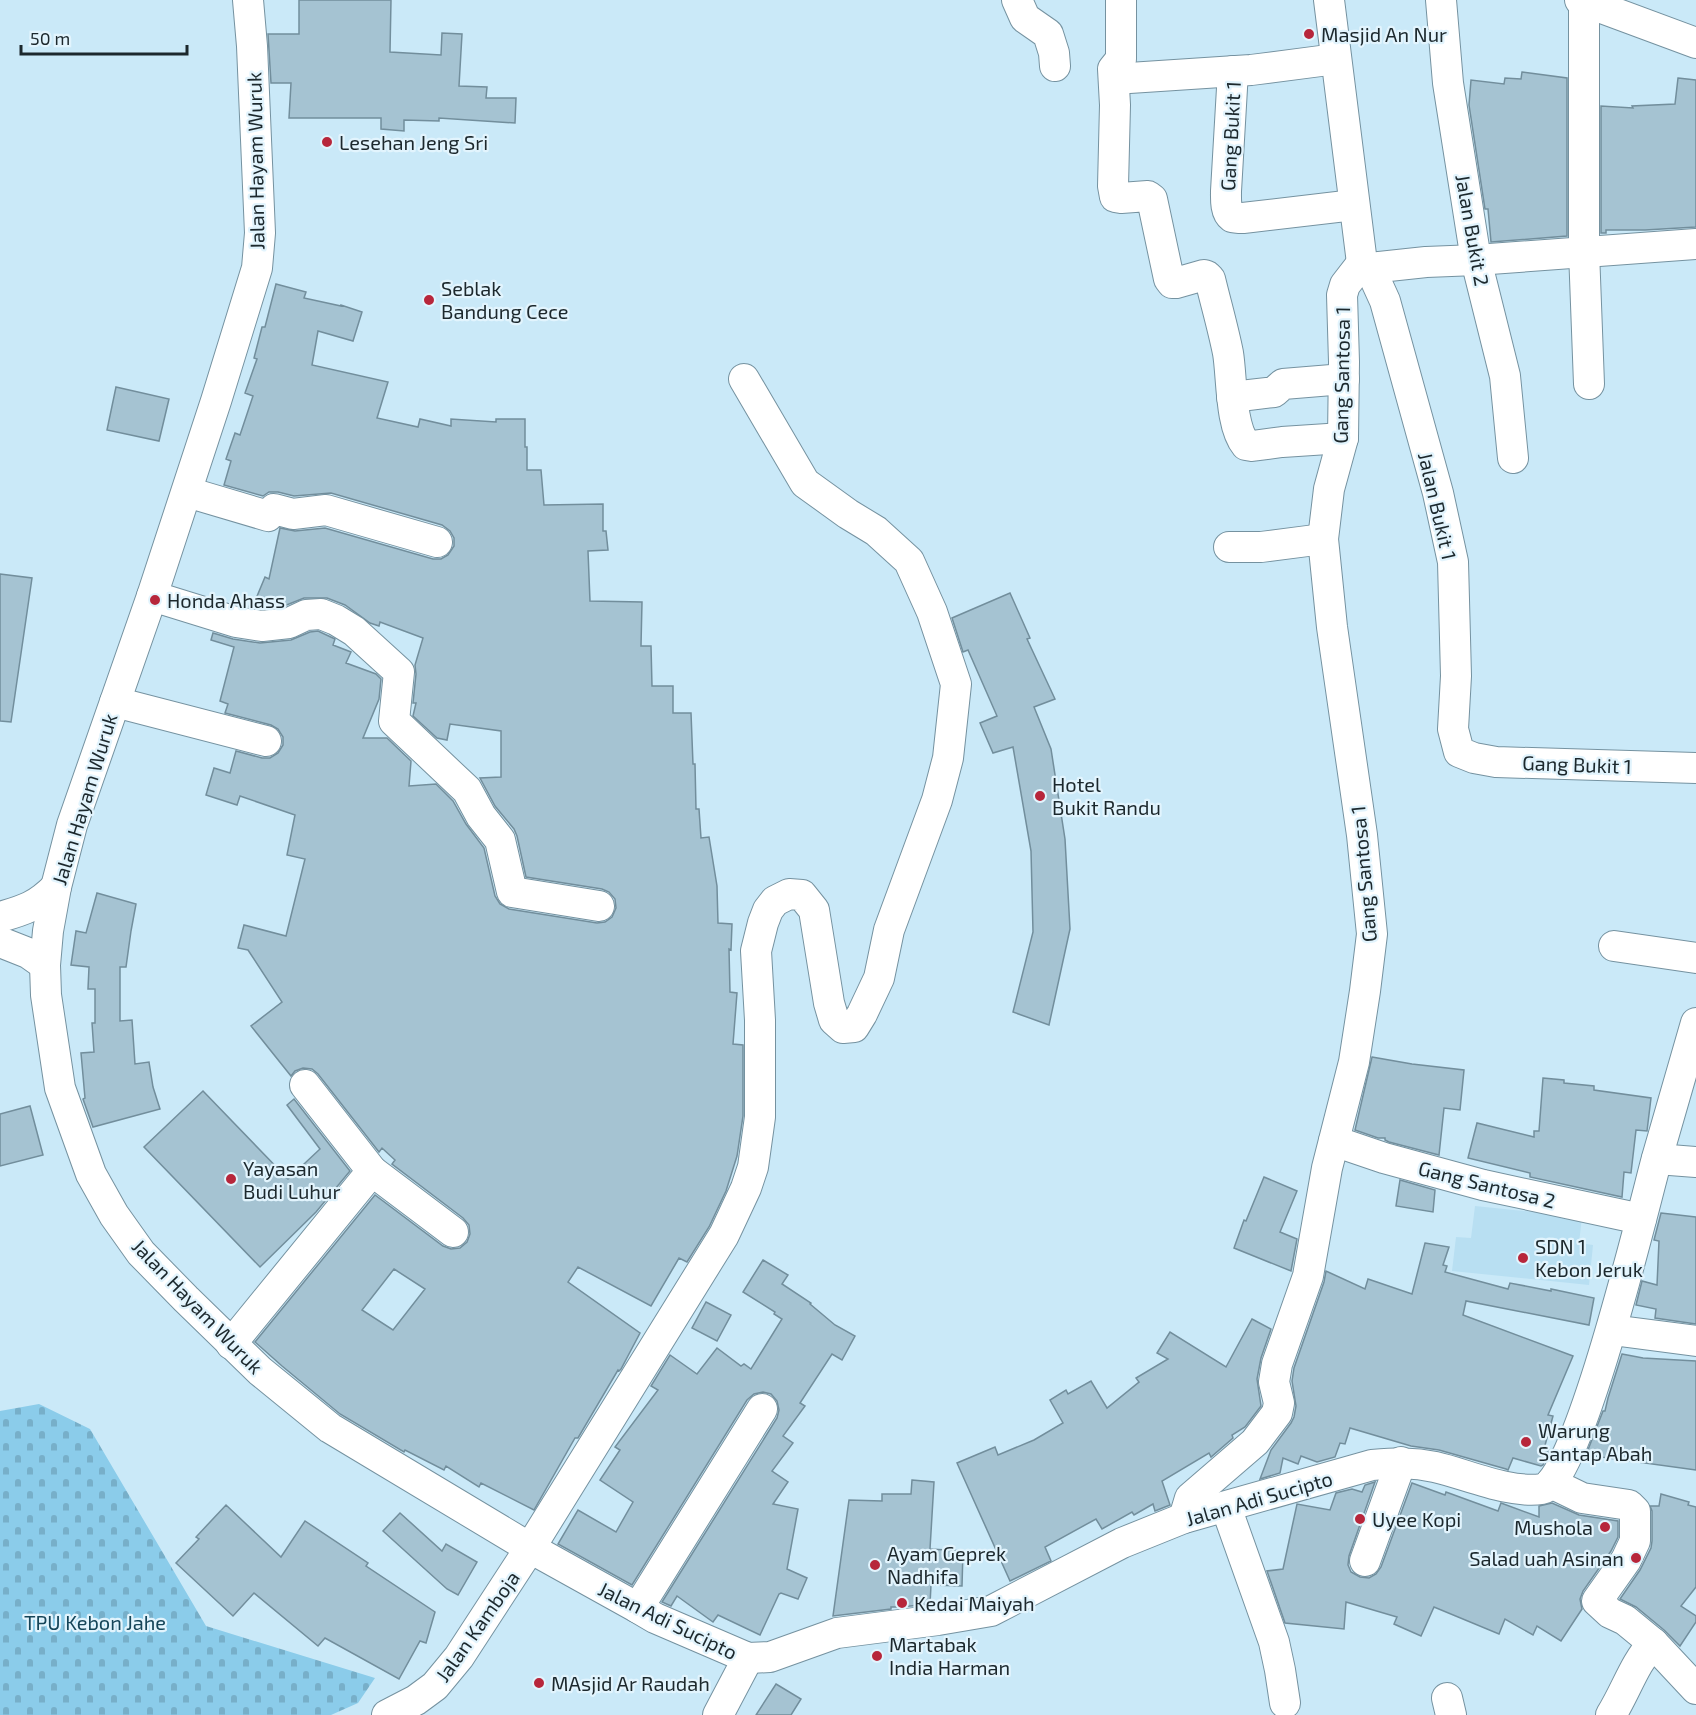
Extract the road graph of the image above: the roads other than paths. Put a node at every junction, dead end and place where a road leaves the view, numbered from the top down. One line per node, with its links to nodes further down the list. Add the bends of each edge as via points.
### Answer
1 (248, 0): 23 (street, Jalan Hayam Wuruk, via 260,233 257,267)
2 (1017, 0): 9 (street, via 1025,18 1048,34)
3 (1121, 0): 11 (street, via 1121,59 1113,69)
4 (1329, 0): 8 (street, Jalan Bukit 1)
5 (1441, 0): 15 (street, Jalan Bukit 2, via 1448,83)
6 (1582, 1): 7 (street); 14 (street)
7 (1696, 43)
8 (1336, 59): 10 (street, Gang Bukit 1); 12 (street, Jalan Bukit 1)
9 (1055, 66)
10 (1233, 71): 11 (street); 12 (street, Gang Bukit 1, via 1226,192 1232,217)
11 (1114, 79): 20 (street, via 1115,197 1152,199 1172,283 1204,275 1210,279 1228,355)
12 (1354, 205): 16 (street, Jalan Bukit 1)
13 (1696, 244): 14 (street)
14 (1584, 251): 15 (street); 19 (street)
15 (1476, 260): 16 (street); 22 (street, Jalan Bukit 2, via 1504,376)
16 (1366, 265): 18 (street, Gang Santosa 1, via 1345,285 1342,295); 30 (street, Jalan Bukit 1, via 1385,301 1453,562 1453,729)
17 (744, 379): 55 (street, Jalan Kamboja, via 805,483 876,531 909,561 932,612 956,684 948,758 937,800 889,930 879,978 854,1027 843,1028 834,1020 814,910 802,895 789,894 768,910 756,951 760,1117 746,1188 724,1235)
18 (1344, 379): 20 (street, via 1283,384 1274,392); 21 (street, Gang Santosa 1)
19 (1589, 384)
20 (1232, 397): 21 (street, via 1246,445)
21 (1343, 438): 24 (street, Gang Santosa 1, via 1329,489)
22 (1513, 458)
23 (187, 492): 25 (street, via 268,516 274,509 293,514 326,510); 27 (street, Jalan Hayam Wuruk)
24 (1323, 539): 26 (street); 41 (street, Gang Santosa 1, via 1372,934 1354,1062)
25 (437, 542)
26 (1229, 547)
27 (152, 596): 28 (street, Jalan Hayam Wuruk); 33 (street, via 236,622 262,626 321,614 354,631 399,672 394,721 467,790 500,840 512,892)
28 (115, 702): 29 (street); 32 (street, Jalan Hayam Wuruk, via 72,825)
29 (266, 741)
30 (1459, 752): 31 (street, Gang Bukit 1, via 1496,762)
31 (1696, 768)
32 (56, 887): 34 (street, via 24,910); 38 (street, Jalan Hayam Wuruk)
33 (599, 906)
34 (0, 917)
35 (0, 942): 38 (street)
36 (1614, 946): 37 (street)
37 (1696, 958)
38 (45, 965): 49 (street, Jalan Hayam Wuruk, via 60,1088 91,1174 141,1252)
39 (1696, 1023): 42 (street)
40 (305, 1085): 44 (street)
41 (1334, 1141): 45 (street, Gang Santosa 2, via 1484,1185); 54 (street, Gang Santosa 1, via 1308,1276 1277,1364 1277,1413 1255,1442 1190,1498)
42 (1657, 1159): 43 (street); 45 (street)
43 (1696, 1162)
44 (372, 1171): 46 (street); 49 (street)
45 (1641, 1219): 47 (street)
46 (453, 1232)
47 (1612, 1330): 48 (street); 52 (street, via 1564,1463)
48 (1696, 1341)
49 (231, 1344): 55 (street, Jalan Hayam Wuruk, via 330,1428)
50 (762, 1409): 57 (street)
51 (1401, 1462): 52 (street, Jalan Adi Sucipto, via 1514,1488 1543,1489); 53 (street, Jalan Adi Sucipto, via 1372,1466); 56 (street)
52 (1551, 1483): 58 (street, via 1582,1498 1629,1505 1635,1510 1635,1541 1597,1600 1610,1614 1625,1620)
53 (1226, 1507): 54 (street, Jalan Adi Sucipto); 61 (street, via 1277,1656)
54 (1184, 1518): 59 (street, Jalan Adi Sucipto, via 1122,1543 991,1611 837,1633 770,1657)
55 (530, 1548): 57 (street, Jalan Adi Sucipto); 63 (street, Jalan Kamboja, via 459,1657 425,1693)
56 (1365, 1561)
57 (638, 1608): 59 (street, Jalan Adi Sucipto)
58 (1653, 1643): 60 (street); 64 (street, via 1633,1671)
59 (748, 1658): 62 (street)
60 (1696, 1689)
61 (1285, 1703)
62 (728, 1712)
63 (387, 1715)
64 (1611, 1715)

